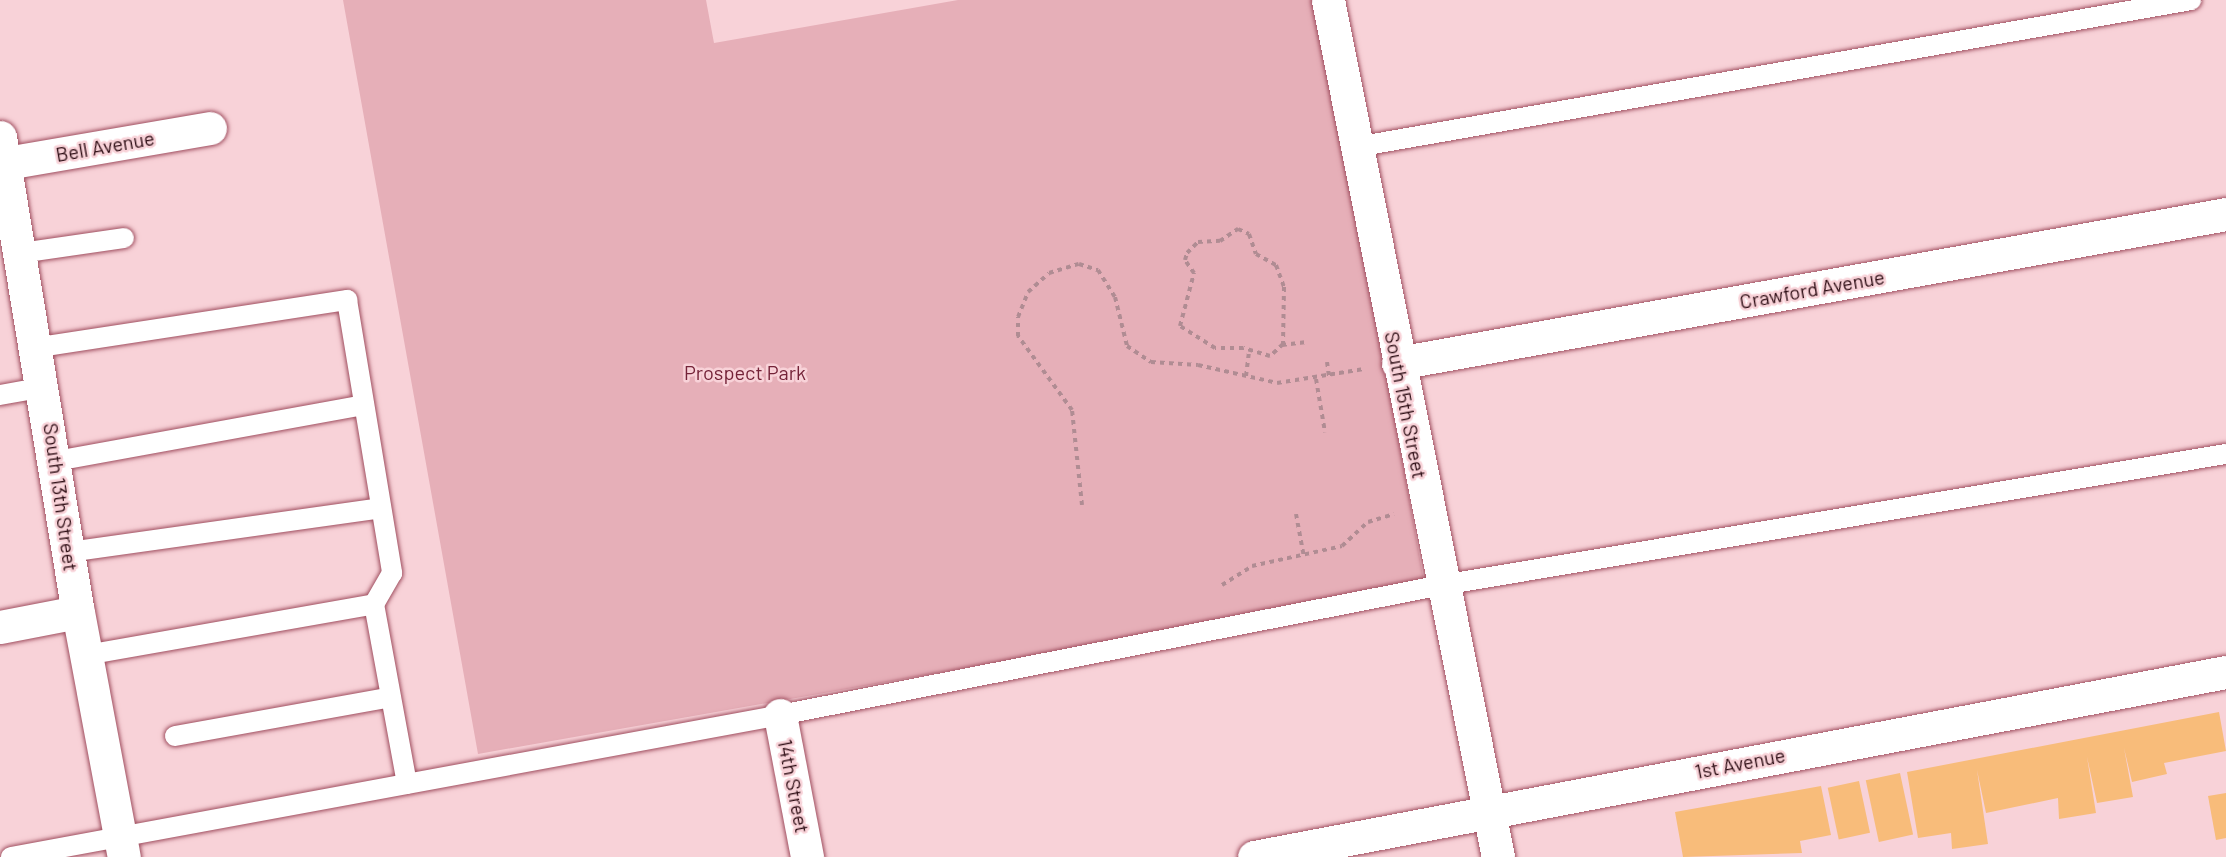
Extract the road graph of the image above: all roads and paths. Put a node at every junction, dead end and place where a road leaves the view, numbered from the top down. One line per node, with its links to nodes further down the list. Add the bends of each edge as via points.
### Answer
1 (1328, 0): 4 (street, South 15th Street)
2 (2191, 0): 4 (lane)
3 (210, 128): 5 (street, Bell Avenue)
4 (1356, 147): 14 (street, South 15th Street)
5 (2, 154): 8 (street, South 13th Street)
6 (2226, 214): 14 (street, Crawford Avenue)
7 (124, 238): 8 (lane)
8 (21, 253): 11 (street, South 13th Street)
9 (1307, 342): 10 (path)
10 (1282, 345): 12 (path, via 1270,356); 12 (path, via 1284,287 1278,268 1254,252 1246,231 1235,230 1220,241 1198,242 1187,253 1185,260 1194,273 1180,326 1215,348)
11 (39, 347): 19 (street, South 13th Street); 21 (lane, via 347,300)
12 (1249, 350): 16 (path)
13 (1327, 362): 17 (path)
14 (1398, 363): 32 (street, South 15th Street)
15 (1364, 369): 17 (path)
16 (1246, 376): 18 (path, via 1277,383); 25 (path, via 1151,362 1132,353 1111,287 1088,265 1041,277 1022,305 1018,336 1072,410)
17 (1329, 376): 18 (path)
18 (1316, 379): 22 (path)
19 (45, 387): 20 (lane); 24 (street, South 13th Street)
20 (0, 395)
21 (364, 405): 24 (lane); 26 (lane)
22 (1325, 432)
23 (2226, 454): 32 (lane)
24 (56, 461): 29 (street, South 13th Street)
25 (1082, 506)
26 (381, 508): 29 (lane); 33 (lane, via 392,573)
27 (1296, 514): 30 (path)
28 (1394, 514): 30 (path, via 1368,522 1342,546)
29 (69, 552): 34 (street, South 13th Street)
30 (1304, 557): 31 (path, via 1252,566)
31 (1222, 585)
32 (1442, 585): 39 (lane); 42 (street, South 15th Street)
33 (374, 604): 36 (lane); 38 (lane)
34 (78, 612): 35 (street); 36 (street, South 13th Street)
35 (0, 627)
36 (86, 655): 43 (street, South 13th Street)
37 (2226, 672): 42 (street, 1st Avenue)
38 (391, 696): 40 (lane); 41 (lane)
39 (780, 715): 41 (lane); 45 (street, 14th Street)
40 (175, 736)
41 (407, 784): 43 (lane)
42 (1490, 810): 46 (street, 1st Avenue); 47 (street, South 15th Street)
43 (122, 846): 44 (lane)
44 (11, 857)
45 (807, 857)
46 (1254, 857)
47 (1498, 857)

